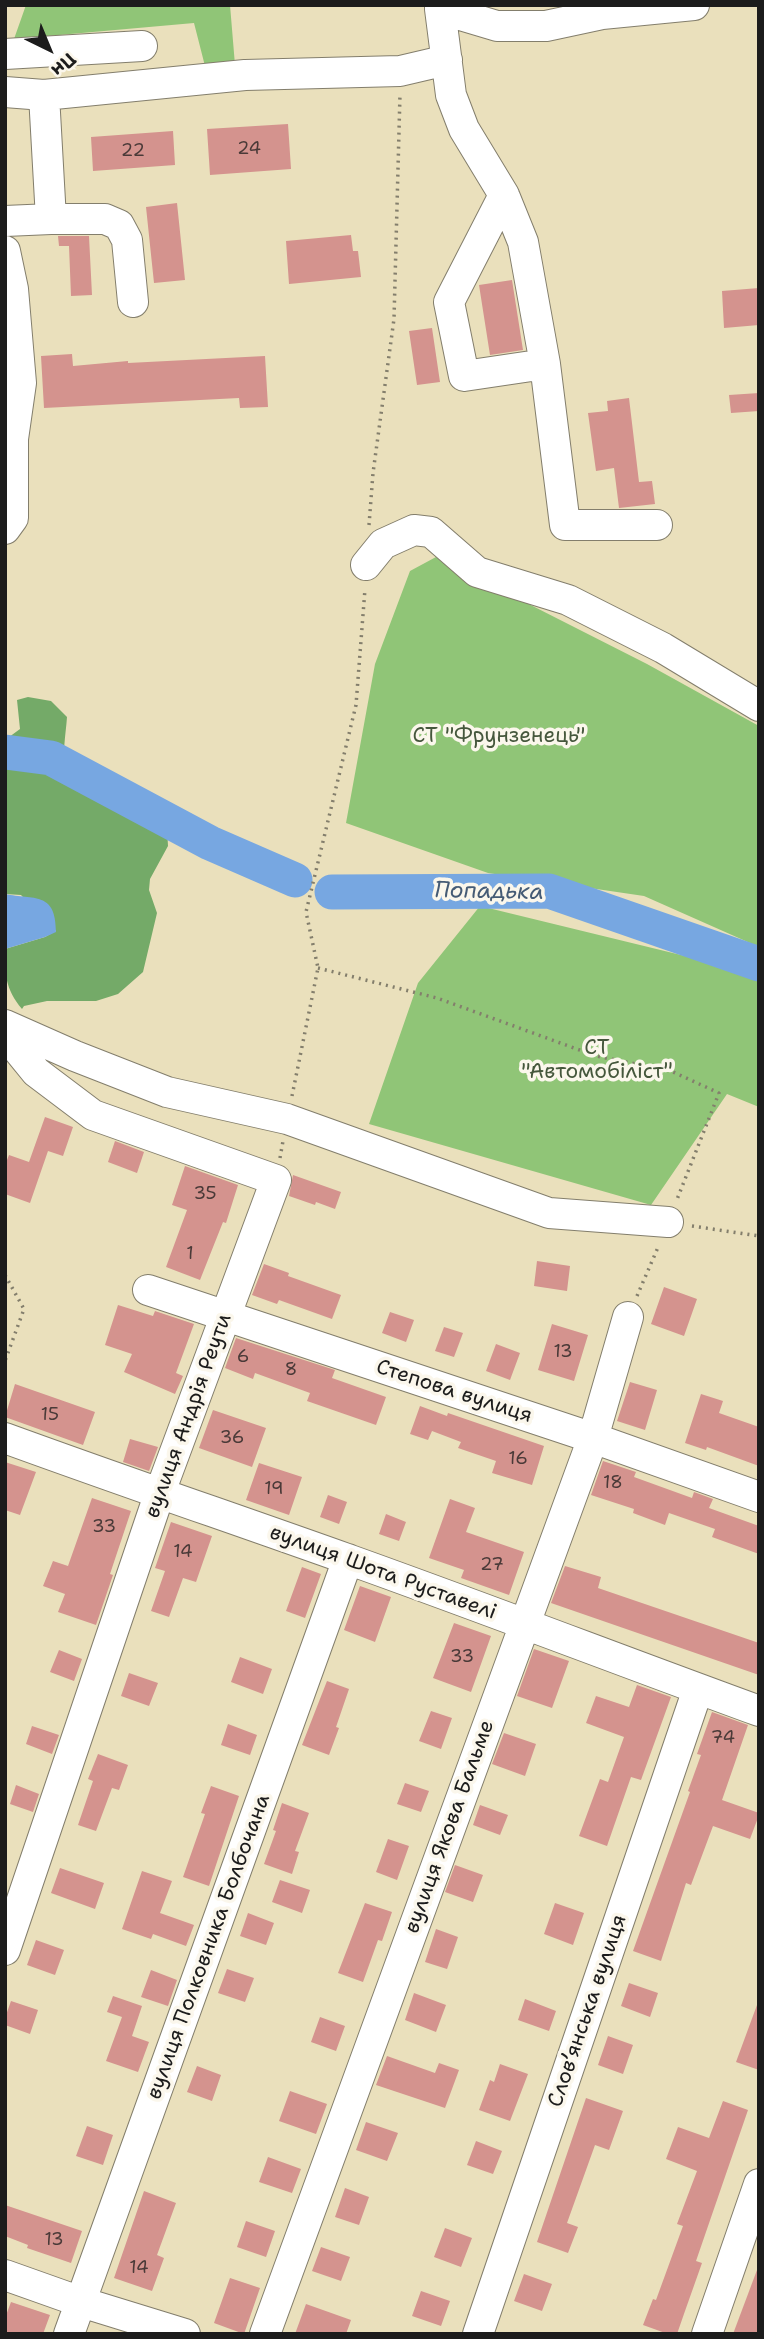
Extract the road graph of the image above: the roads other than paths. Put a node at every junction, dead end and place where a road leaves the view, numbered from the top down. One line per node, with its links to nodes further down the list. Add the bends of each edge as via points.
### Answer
1 (694, 5): 2 (street, via 602,14 545,26 497,26)
2 (440, 7): 5 (street)
3 (142, 46): 4 (street)
4 (5, 54)
5 (447, 60): 7 (street, via 400,71 245,75); 8 (street, via 451,95 464,129)
6 (5, 92): 7 (street)
7 (44, 95): 9 (street)
8 (504, 195): 13 (street, via 523,242); 13 (street, via 449,302 464,376)
9 (51, 219): 10 (street); 12 (street, via 105,219 119,225 127,240)
10 (5, 221)
11 (5, 251): 14 (street, via 13,289 20,383)
12 (132, 302)
13 (545, 364): 15 (street, via 565,525)
14 (9, 439): 16 (street, via 13,518)
15 (657, 525)
16 (5, 529)
17 (366, 565): 18 (street, via 383,544 414,530 431,532 477,572 568,600 663,648)
18 (759, 706)
19 (5, 1025): 21 (street, via 167,1092 287,1119 549,1213)
20 (5, 1034): 23 (street, вулиця Андрія Реути, via 36,1072 93,1115 276,1180)
21 (668, 1222)
22 (148, 1290): 23 (street, Степова вулиця)
23 (226, 1317): 26 (street, Степова вулиця); 27 (street, вулиця Андрія Реути)
24 (628, 1317): 26 (street, вулиця Якова Бальме)
25 (5, 1438): 27 (street, вулиця Шота Руставелі)
26 (593, 1438): 28 (street, Степова вулиця); 30 (street, вулиця Якова Бальме)
27 (159, 1494): 29 (street, вулиця Шота Руставелі); 33 (street, вулиця Андрія Реути)
28 (759, 1497)
29 (348, 1559): 30 (street, вулиця Шота Руставелі); 36 (street, вулиця Полковника Болбочана)
30 (525, 1623): 31 (street, вулиця Шота Руставелі); 39 (street, вулиця Якова Бальме)
31 (698, 1689): 32 (street, вулиця Шота Руставелі); 40 (street, Словʼянська вулиця)
32 (759, 1711)
33 (5, 1950)
34 (759, 2183): 41 (street)
35 (5, 2275): 36 (street)
36 (81, 2302): 37 (street, вулиця Полковника Болбочана); 38 (street)
37 (69, 2334)
38 (184, 2334)
39 (265, 2334)
40 (478, 2334)
41 (707, 2334)

